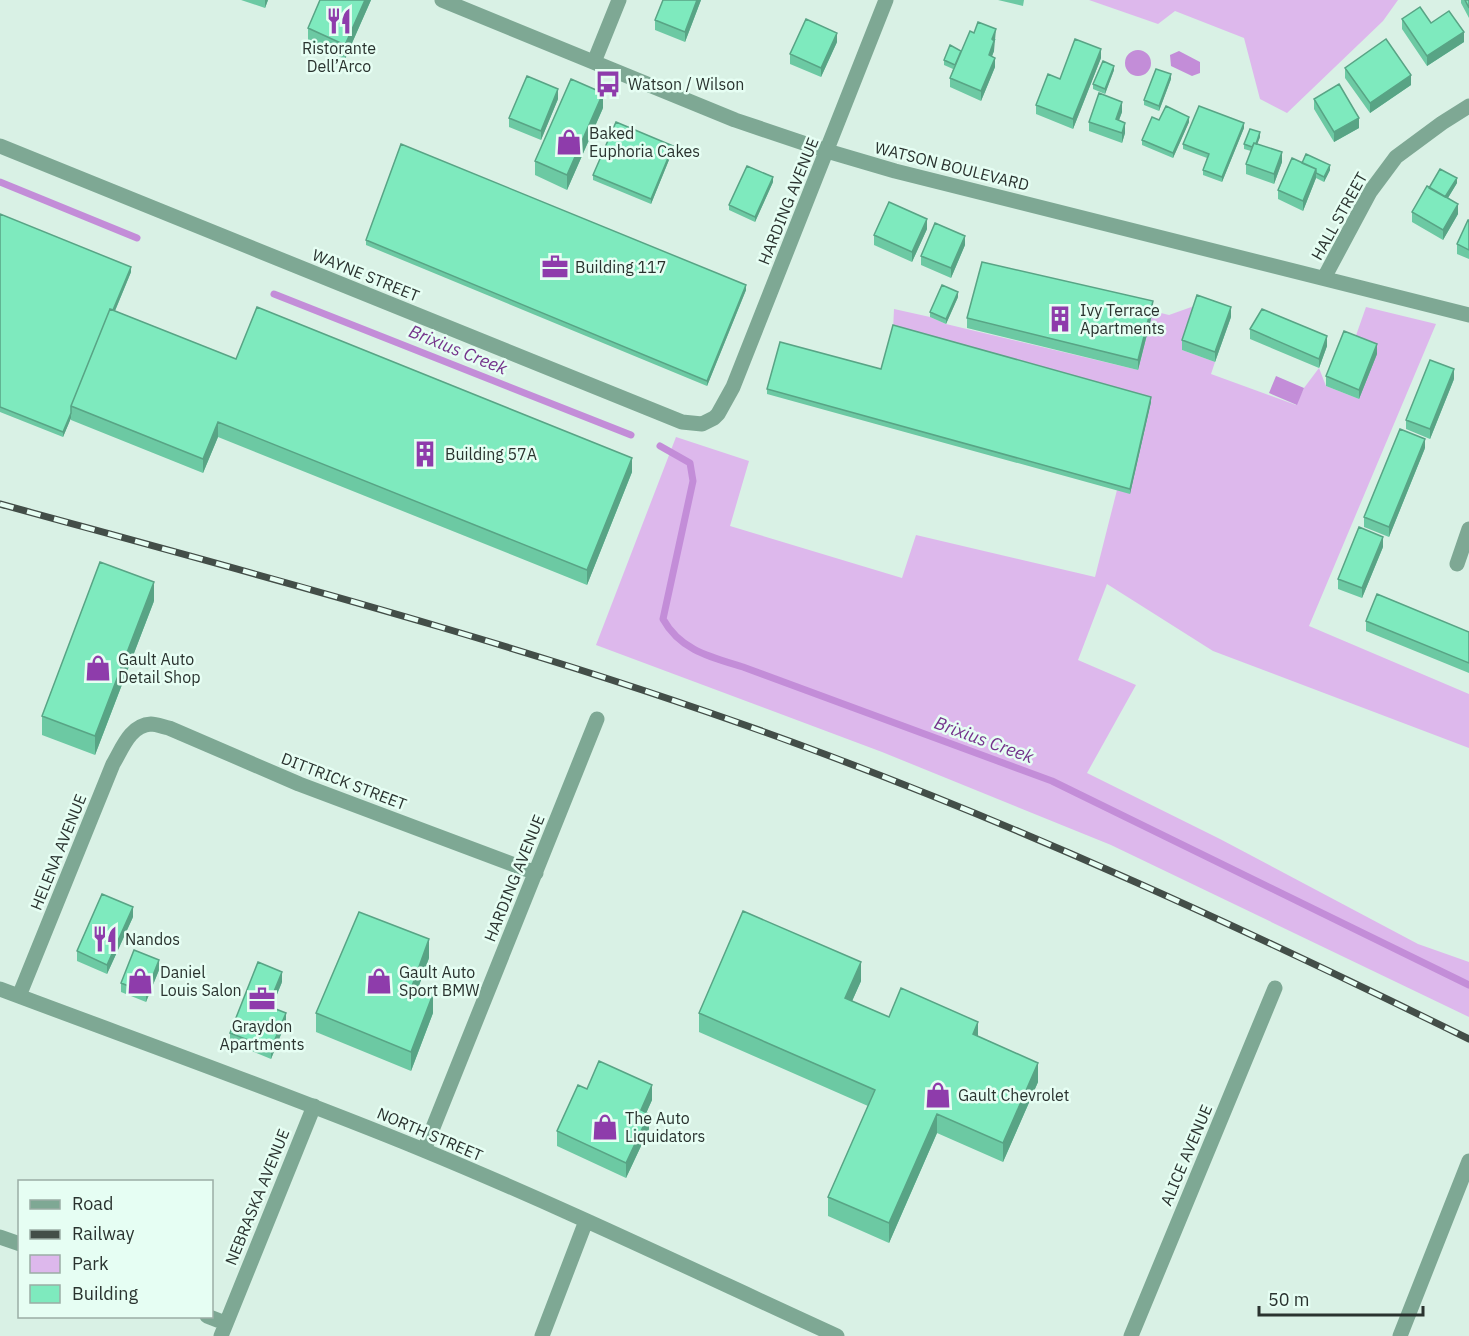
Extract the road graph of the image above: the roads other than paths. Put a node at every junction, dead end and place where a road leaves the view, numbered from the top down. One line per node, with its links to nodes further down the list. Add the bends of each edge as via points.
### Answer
1 (442, 0): 4 (street, WATSON BOULEVARD)
2 (619, 0): 4 (street)
3 (886, 0): 7 (street, HARDING AVENUE)
4 (594, 62): 7 (street, WATSON BOULEVARD, via 735,120)
5 (1469, 106): 8 (street, HALL STREET, via 1396,157 1370,192)
6 (0, 146): 10 (street, WAYNE STREET, via 682,422 702,424)
7 (827, 151): 8 (street, WATSON BOULEVARD); 10 (street, HARDING AVENUE, via 733,387)
8 (1324, 278): 9 (street, WATSON BOULEVARD)
9 (1469, 315)
10 (718, 414)
11 (1469, 529): 12 (street)
12 (1457, 564)
13 (597, 719): 15 (street, HARDING AVENUE)
14 (140, 727): 15 (street, DITTRICK STREET, via 151,724 169,728 299,784); 18 (street, HELENA AVENUE, via 131,734 113,764)
15 (536, 873): 20 (street, HARDING AVENUE)
16 (1275, 988): 29 (street, ALICE AVENUE)
17 (0, 989): 18 (street, NORTH STREET)
18 (19, 996): 19 (street, NORTH STREET)
19 (314, 1106): 20 (street, NORTH STREET); 26 (street, NEBRASKA AVENUE)
20 (424, 1150): 22 (street, NORTH STREET)
21 (1469, 1161): 30 (street)
22 (586, 1221): 27 (street); 28 (street, NORTH STREET)
23 (0, 1237): 24 (street)
24 (18, 1243)
25 (208, 1318): 26 (street)
26 (223, 1330)
27 (542, 1336)
28 (837, 1336)
29 (1131, 1336)
30 (1400, 1336)

